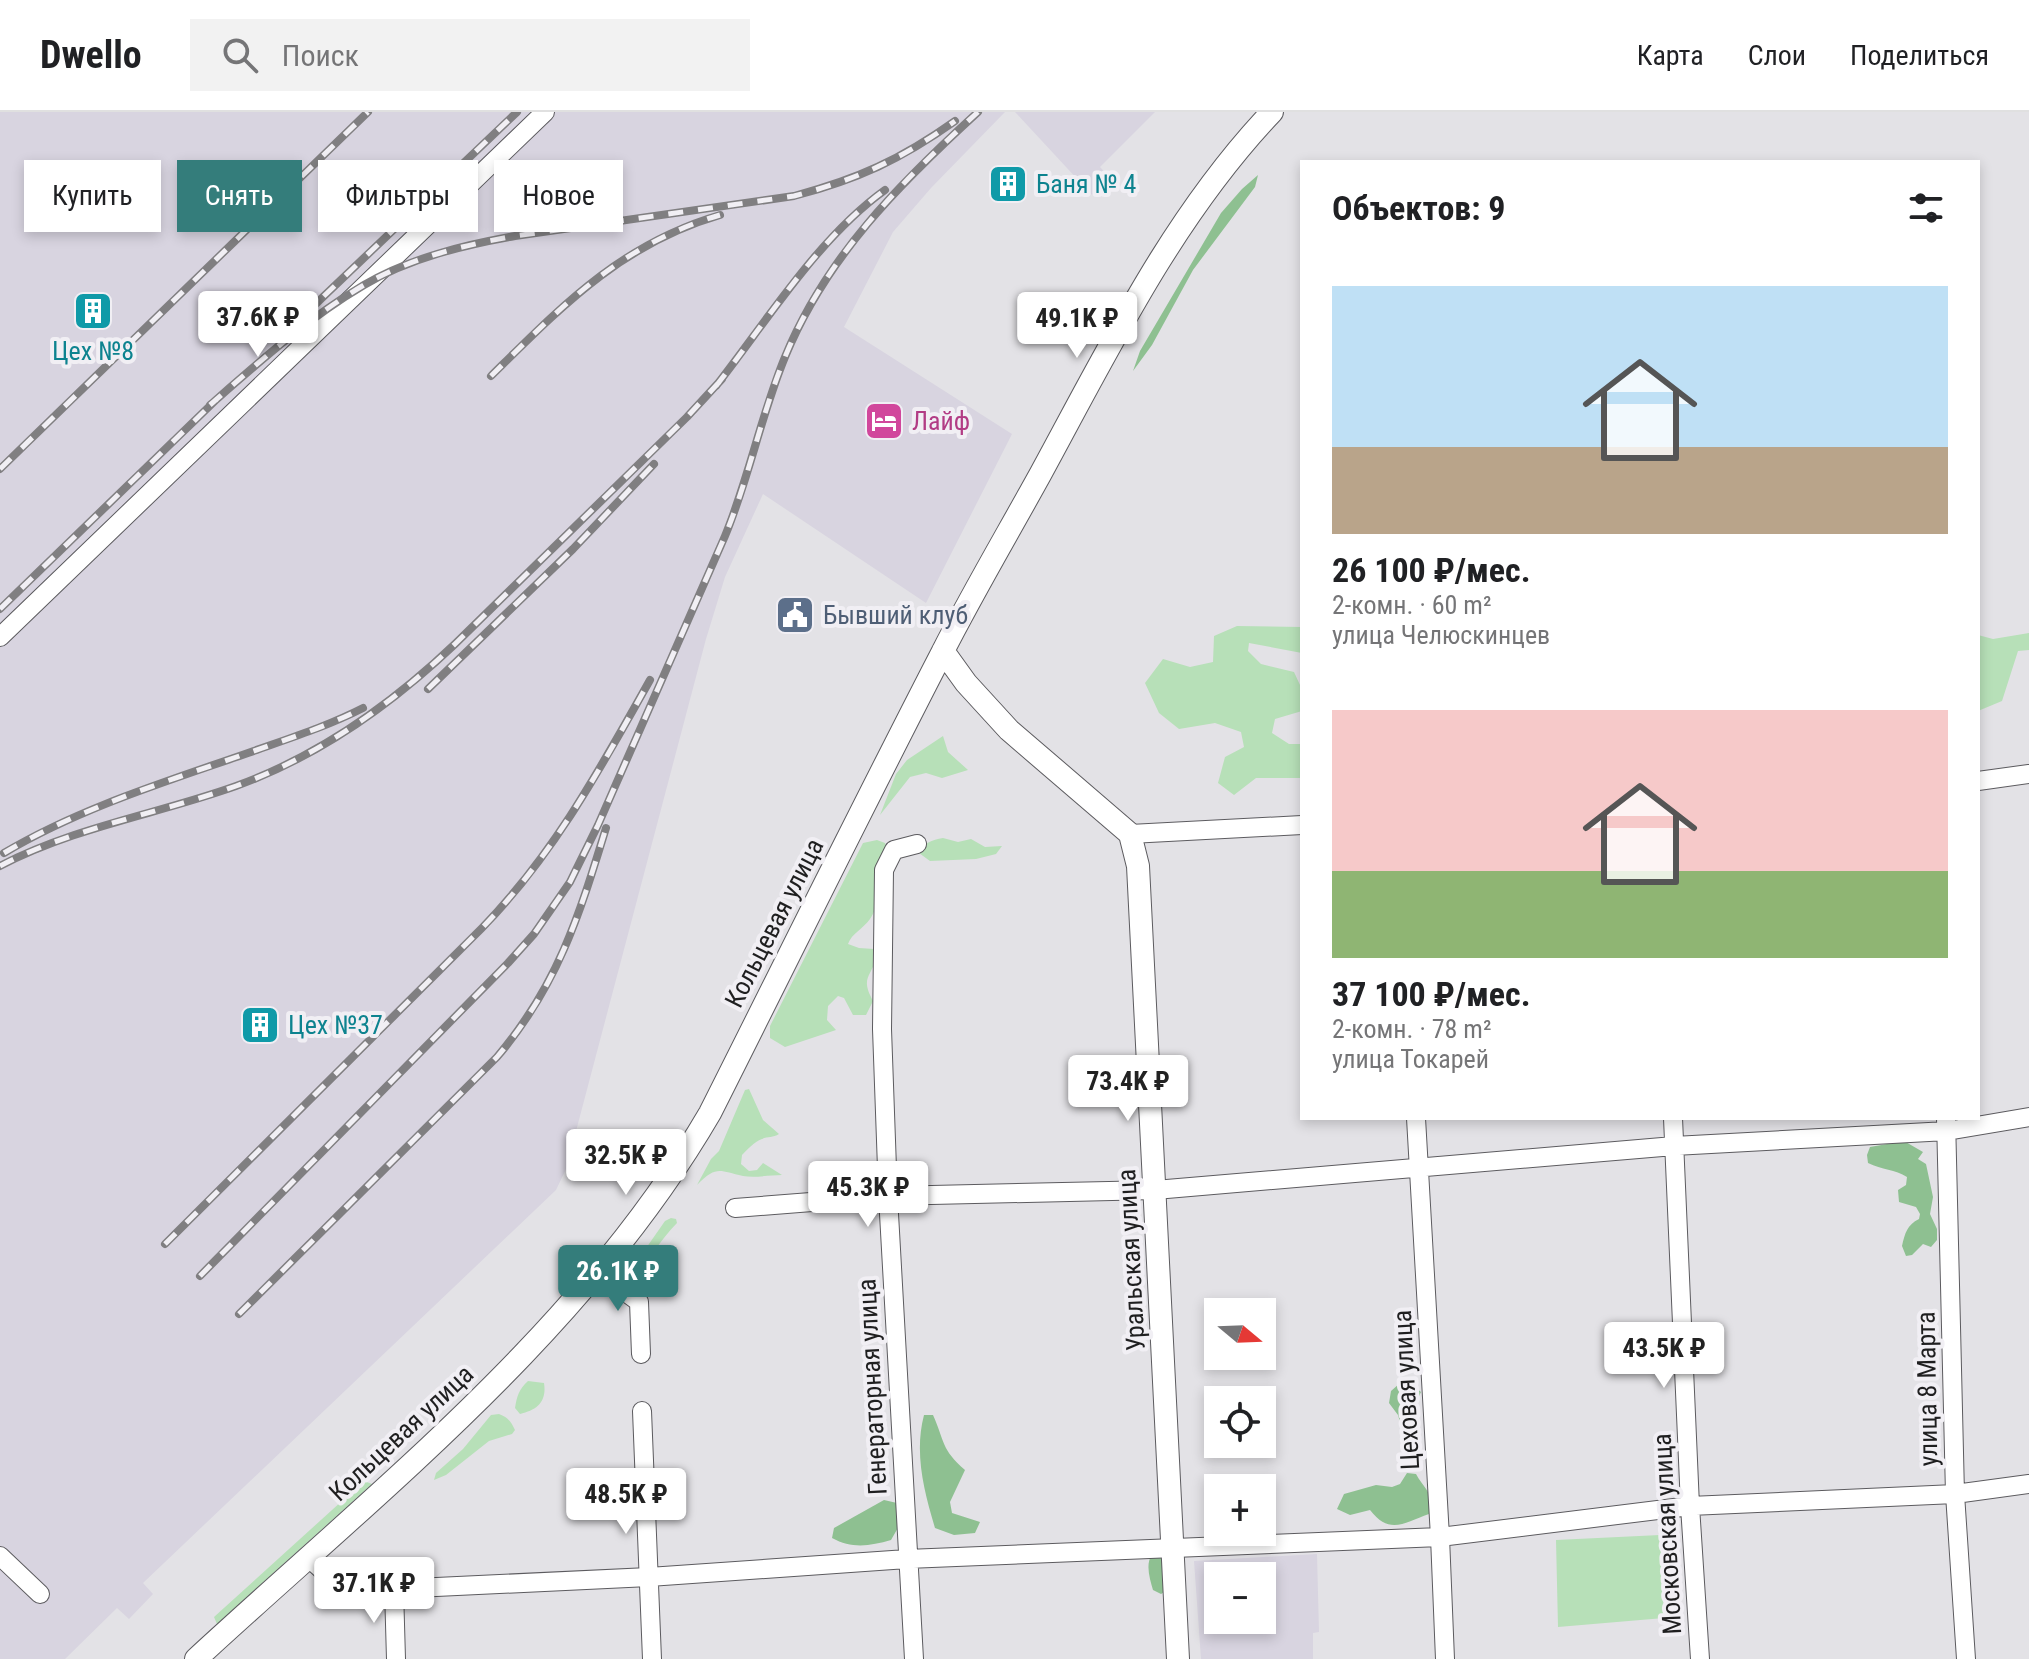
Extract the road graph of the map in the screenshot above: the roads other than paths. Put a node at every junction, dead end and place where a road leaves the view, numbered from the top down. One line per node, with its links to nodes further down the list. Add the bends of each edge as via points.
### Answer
1 (545, 112): 3 (street)
2 (1272, 112): 4 (street, Кольцевая улица, via 1227,162 1168,247)
3 (0, 637)
4 (943, 651): 8 (street, via 1009,730); 19 (street, Кольцевая улица, via 710,1113 674,1171)
5 (2029, 774): 6 (street)
6 (1980, 781)
7 (1300, 825): 8 (street)
8 (1130, 834): 16 (street, Уральская улица, via 1138,866)
9 (917, 844): 17 (street, Генераторная улица, via 894,850 884,870)
10 (2029, 1117): 13 (street)
11 (1416, 1120): 15 (street, Цеховая улица)
12 (1673, 1120): 14 (street, Московская улица)
13 (1946, 1125): 14 (street); 23 (street, улица 8 Марта)
14 (1674, 1146): 15 (street); 24 (street, Московская улица)
15 (1419, 1169): 16 (street); 25 (street, Цеховая улица)
16 (1155, 1190): 17 (street); 26 (street, Уральская улица)
17 (888, 1196): 18 (street); 29 (street, Генераторная улица)
18 (735, 1208)
19 (596, 1271): 20 (street, via 639,1302); 28 (street, Кольцевая улица, via 507,1372)
20 (641, 1354)
21 (642, 1411): 30 (street)
22 (2029, 1484): 23 (street)
23 (1955, 1494): 24 (street); 40 (street, улица 8 Марта)
24 (1690, 1506): 25 (street); 39 (street, Московская улица)
25 (1440, 1537): 26 (street); 38 (street, Цеховая улица)
26 (1174, 1548): 29 (street); 37 (street, Уральская улица)
27 (0, 1556): 32 (street)
28 (308, 1557): 31 (street, via 349,1584); 33 (street, Кольцевая улица)
29 (907, 1559): 30 (street); 36 (street, Генераторная улица)
30 (649, 1577): 31 (street); 35 (street)
31 (394, 1589): 34 (street)
32 (40, 1594)
33 (196, 1659)
34 (396, 1659)
35 (652, 1659)
36 (914, 1659)
37 (1178, 1659)
38 (1445, 1659)
39 (1700, 1659)
40 (1966, 1659)

